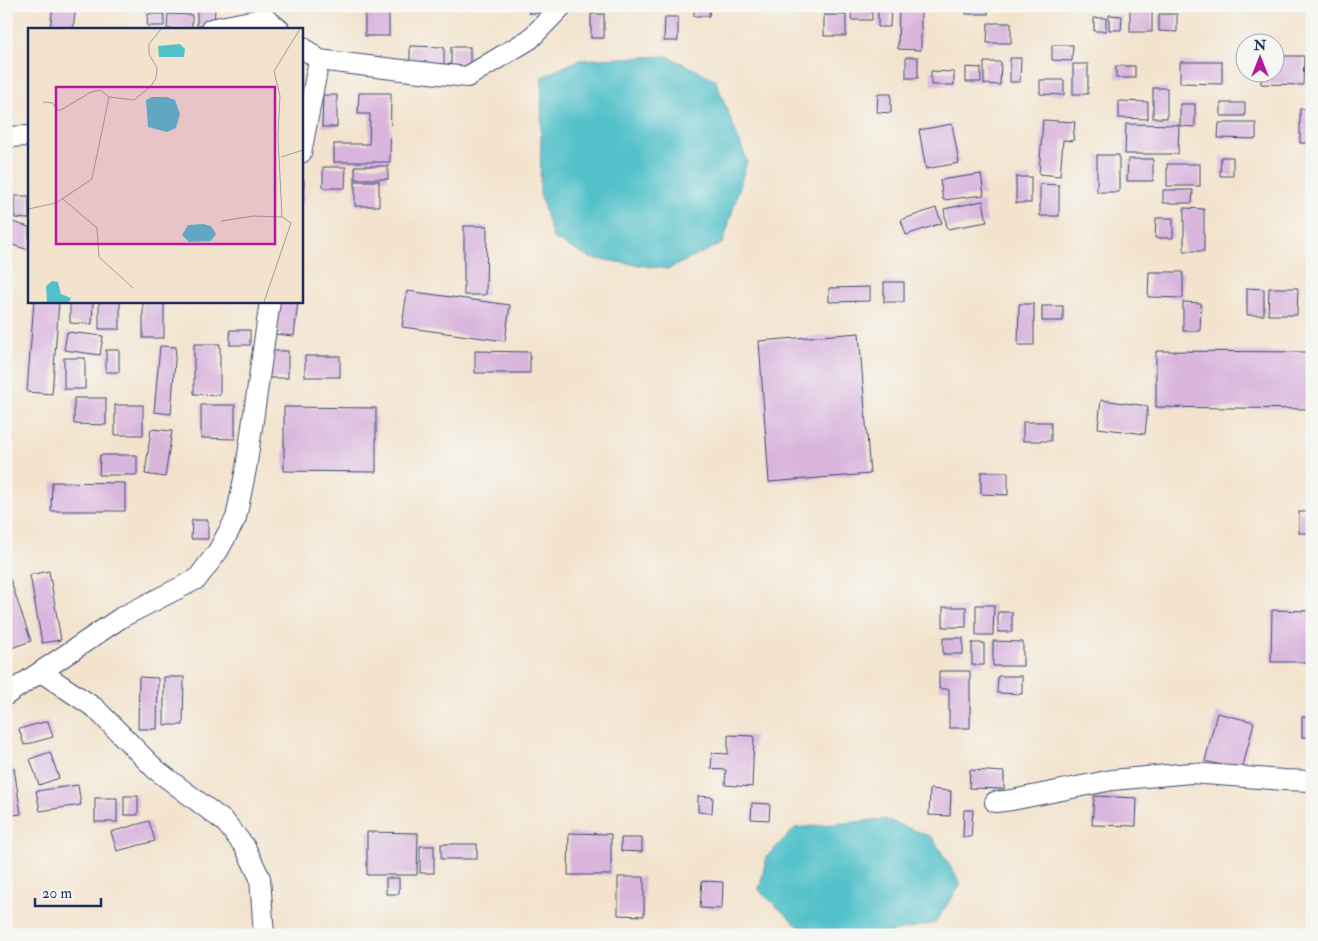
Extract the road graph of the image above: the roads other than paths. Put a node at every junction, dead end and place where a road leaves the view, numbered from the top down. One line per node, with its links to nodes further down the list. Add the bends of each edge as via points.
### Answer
1 (562, 6): 5 (street, via 530,39 467,77)
2 (215, 28): 3 (street, via 265,18)
3 (278, 28)
4 (302, 47): 5 (street)
5 (319, 60): 8 (street)
6 (28, 136): 7 (street)
7 (6, 137)
8 (302, 148)
9 (270, 302): 10 (street, via 236,518 218,551 197,579 122,617)
10 (41, 672): 11 (street); 14 (street, via 96,708 155,769 225,822 245,847 260,878)
11 (6, 695)
12 (1312, 781): 13 (street, via 1191,773 1112,780)
13 (995, 802)
14 (264, 935)

